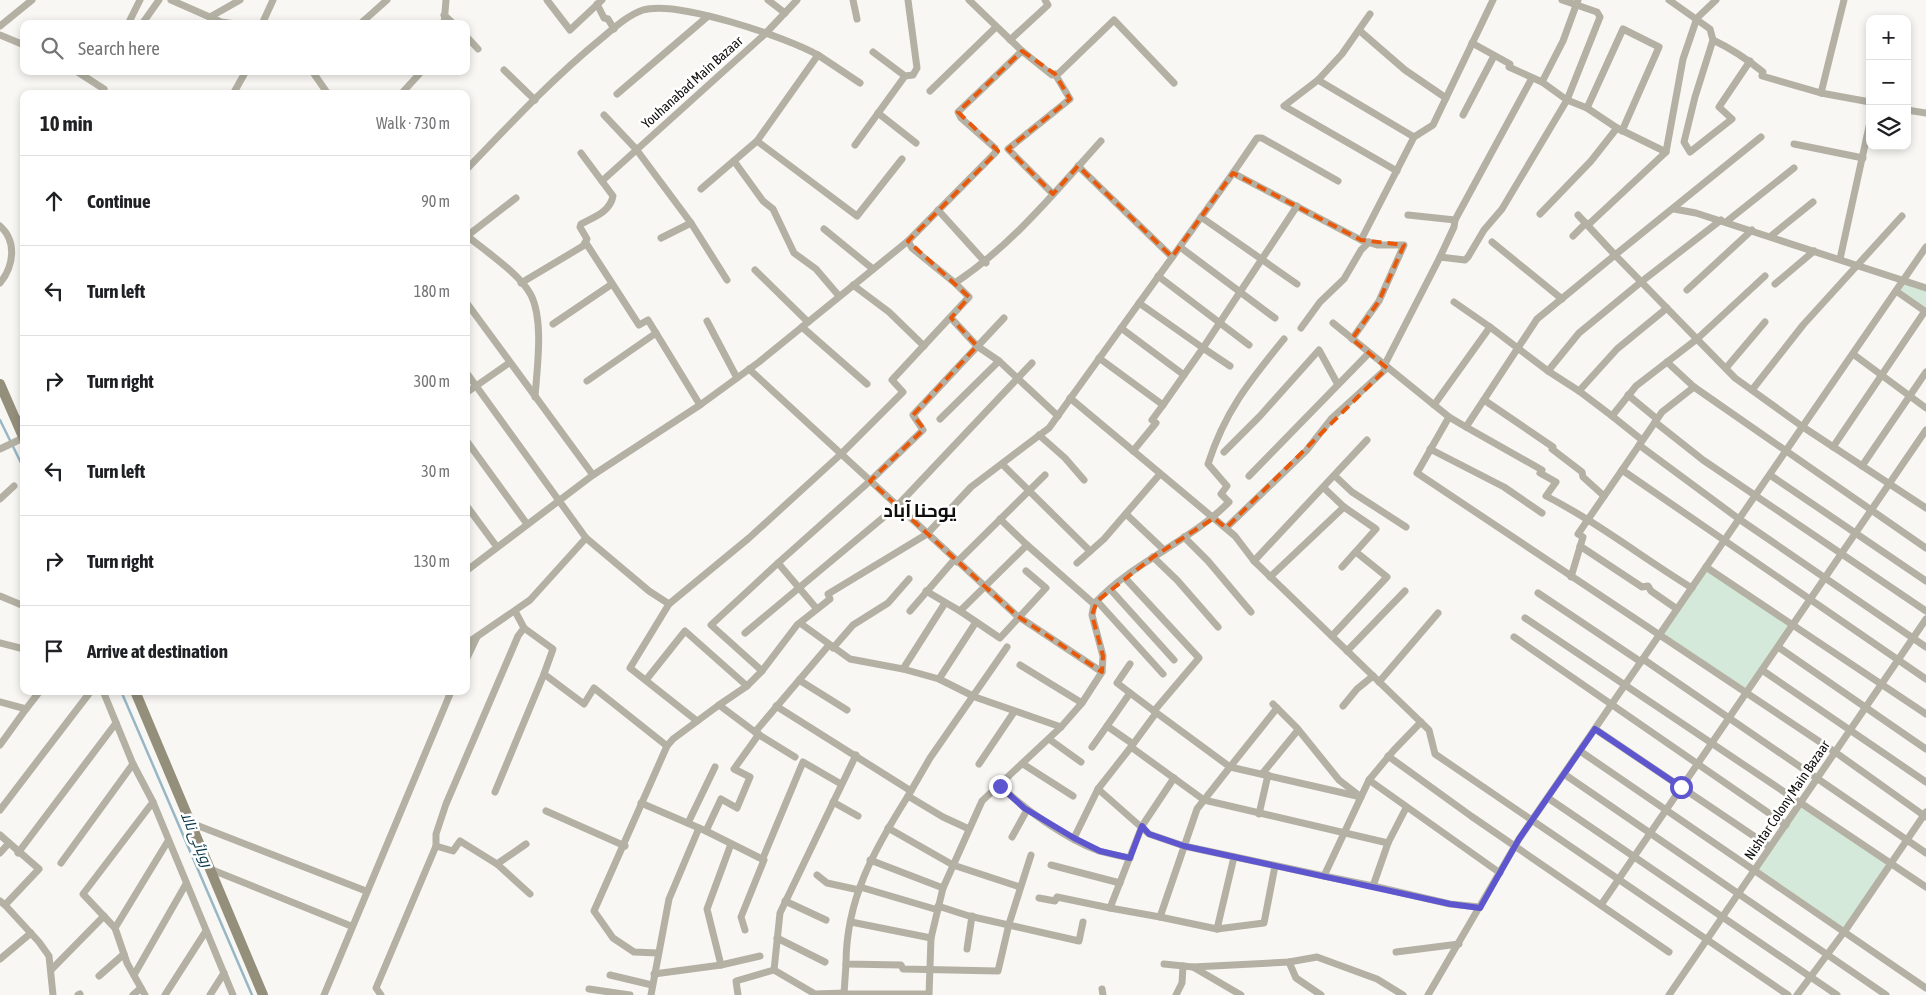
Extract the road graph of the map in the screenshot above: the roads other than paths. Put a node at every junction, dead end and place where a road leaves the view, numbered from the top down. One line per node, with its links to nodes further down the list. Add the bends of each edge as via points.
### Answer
1 (32, 0): 37 (street)
2 (140, 0): 29 (street)
3 (159, 0): 30 (street)
4 (171, 0): 26 (street)
5 (240, 0): 26 (street)
6 (273, 0): 32 (street)
7 (387, 0): 33 (street)
8 (446, 0): 25 (street)
9 (547, 0): 21 (street, via 570,30)
10 (768, 0): 23 (street)
11 (797, 0): 23 (street, Youhanabad Main Bazaar)
12 (854, 0): 36 (street)
13 (908, 0): 60 (street, via 917,68 913,75)
14 (1045, 0): 44 (street, via 1048,5)
15 (1493, 0): 47 (street)
16 (1669, 0): 28 (street)
17 (1716, 0): 28 (street)
18 (1844, 0): 71 (street)
19 (970, 1): 38 (street)
20 (1565, 1): 22 (street)
21 (600, 2): 39 (street, via 604,18)
22 (1577, 3): 63 (street, via 1563,41); 75 (street, via 1597,12 1600,17)
23 (785, 13): 41 (street, Youhanabad Main Bazaar)
24 (1370, 14): 40 (street)
25 (444, 15): 34 (street); 35 (street)
26 (210, 17): 31 (street)
27 (707, 17): 39 (street, via 683,10 643,10); 41 (street); 72 (street)
28 (1697, 18): 45 (street, via 1710,29); 93 (street, via 1683,60)
29 (130, 20)
30 (145, 20)
31 (218, 20)
32 (264, 20)
33 (364, 20)
34 (444, 20)
35 (450, 20)
36 (857, 20)
37 (0, 26)
38 (996, 27): 44 (street); 70 (street)
39 (614, 29): 74 (street, via 568,66)
40 (1360, 31): 62 (street); 73 (street, via 1405,70)
41 (765, 34): 51 (street); 92 (street, Youhanabad Main Bazaar)
42 (0, 35): 46 (street)
43 (470, 40): 48 (street)
44 (1010, 40): 49 (street)
45 (1713, 40): 53 (street); 53 (street, via 1684,142 1690,152 1732,119 1718,107)
46 (20, 43)
47 (1472, 43): 52 (street); 73 (street)
48 (478, 49)
49 (1022, 51): 55 (street, via 1052,75); 111 (street, via 958,112 996,152)
50 (873, 52): 60 (street)
51 (818, 55): 64 (street); 86 (street)
52 (1494, 56): 61 (street); 82 (street)
53 (1750, 61): 71 (street, via 1763,72 1762,76)
54 (504, 70): 74 (street)
55 (1055, 74): 65 (street, via 1114,20); 106 (street, via 1070,99 1008,149)
56 (82, 75): 66 (street)
57 (244, 75): 67 (street)
58 (316, 75): 68 (street)
59 (418, 75): 69 (street)
60 (905, 76): 79 (street)
61 (1532, 78): 63 (street); 117 (street)
62 (1318, 80): 84 (street); 101 (street, via 1284,106)
63 (1542, 82): 75 (street)
64 (860, 83)
65 (1174, 83)
66 (104, 89)
67 (235, 90)
68 (326, 90)
69 (405, 90)
70 (930, 91)
71 (1821, 93): 76 (street)
72 (617, 94)
73 (1446, 98): 84 (street, via 1433,125)
74 (534, 100): 98 (street)
75 (1567, 100): 77 (street); 138 (street, via 1502,209 1484,230 1468,257 1465,260)
76 (1866, 101)
77 (1587, 108): 83 (street); 83 (street, via 1623,29 1659,47)
78 (1911, 111): 80 (street)
79 (878, 113): 88 (street); 90 (street)
80 (1926, 113)
81 (604, 115): 92 (street)
82 (1463, 115)
83 (1620, 129): 93 (street); 112 (street)
84 (1414, 137): 101 (street)
85 (1761, 137): 110 (street)
86 (757, 141): 96 (street, via 857,216); 97 (street)
87 (1101, 141): 99 (street)
88 (916, 143)
89 (1866, 143): 95 (street)
90 (855, 144)
91 (1794, 144): 95 (street)
92 (636, 149): 103 (street, Youhanabad Main Bazaar); 119 (street)
93 (1666, 152): 120 (street)
94 (581, 153): 103 (street)
95 (1863, 158): 139 (street)
96 (902, 159)
97 (734, 162): 105 (street); 161 (street, via 762,201 773,209 794,253 816,270)
98 (470, 166)
99 (1078, 166): 106 (street); 137 (street)
100 (1794, 168): 118 (street)
101 (1397, 171): 130 (street)
102 (1233, 173): 104 (street, via 1256,138 1262,138); 109 (street); 116 (street)
103 (602, 180): 132 (street, via 613,196 612,202 607,209 581,224)
104 (1338, 181)
105 (701, 189)
106 (1053, 194): 141 (street, via 1024,227)
107 (516, 198): 124 (street)
108 (1813, 202): 126 (street)
109 (1297, 206): 130 (street); 140 (street)
110 (1674, 209): 118 (street); 136 (street)
111 (938, 210): 129 (street); 141 (street)
112 (1540, 214)
113 (1408, 215): 117 (street)
114 (1578, 215): 120 (street)
115 (1902, 216): 142 (street)
116 (1201, 217): 133 (street); 140 (street)
117 (1454, 220): 138 (street)
118 (1723, 221): 123 (street); 149 (street)
119 (691, 223): 128 (street); 147 (street)
120 (1587, 224): 125 (street); 136 (street)
121 (0, 226): 150 (street, via 10,235 11,244 9,267)
122 (824, 229): 143 (street)
123 (1752, 230): 126 (street); 158 (street)
124 (470, 232)
125 (1573, 236)
126 (1770, 236): 135 (street)
127 (470, 238): 151 (street)
128 (661, 238)
129 (908, 241): 143 (street); 152 (street, via 912,248)
130 (1365, 241): 179 (street, via 1344,280 1320,302); 181 (street, via 1376,245 1402,244 1404,247 1379,301)
131 (1492, 242): 162 (street)
132 (586, 243): 151 (street); 153 (street)
133 (1180, 247): 137 (street); 160 (street)
134 (1926, 248): 148 (street)
135 (1814, 251): 139 (street); 155 (street)
136 (1615, 256): 149 (street); 162 (street)
137 (1172, 257): 145 (street)
138 (1440, 257): 197 (street)
139 (1840, 259): 142 (street)
140 (1261, 260): 154 (street); 160 (street)
141 (986, 262): 152 (street)
142 (1857, 264): 148 (street); 214 (street)
143 (873, 269): 156 (street)
144 (755, 270): 176 (street)
145 (1158, 276): 164 (street); 173 (street)
146 (1765, 276): 182 (street)
147 (727, 280)
148 (1904, 280): 157 (street); 159 (street)
149 (1641, 282): 166 (street); 200 (street, via 1578,333)
150 (0, 283)
151 (521, 283): 217 (street, via 530,294 537,313)
152 (955, 283): 168 (street, via 969,297)
153 (612, 284): 175 (street); 180 (street, via 639,325 648,320)
154 (1297, 284)
155 (1775, 284)
156 (853, 285): 161 (street); 185 (street, via 889,312)
157 (1926, 288)
158 (1688, 290)
159 (1896, 291): 167 (street); 190 (street)
160 (1240, 292): 170 (street); 173 (street)
161 (839, 296): 176 (street)
162 (1562, 299): 187 (street, via 1537,319)
163 (1454, 302): 177 (street)
164 (1139, 303): 178 (street); 188 (street)
165 (470, 308): 194 (street)
166 (1667, 308): 182 (street); 215 (street, via 1617,349)
167 (1926, 312): 203 (street)
168 (951, 318): 185 (street); 186 (street)
169 (1004, 318): 186 (street)
170 (1275, 318)
171 (707, 321): 205 (street)
172 (1765, 322): 198 (street)
173 (1219, 323): 184 (street); 188 (street)
174 (1333, 323): 181 (street)
175 (553, 324)
176 (805, 324): 199 (street); 210 (street)
177 (1490, 327): 187 (street); 223 (street)
178 (1121, 328): 191 (street); 202 (street)
179 (1301, 328)
180 (656, 333): 207 (street); 221 (street)
181 (1352, 339): 189 (street)
182 (1697, 339): 193 (street); 198 (street)
183 (1284, 340): 272 (street, via 1231,407 1216,439 1208,464 1227,486 1221,494 1229,502)
184 (1249, 345)
185 (924, 346): 245 (street, via 892,380 903,392)
186 (978, 346): 192 (street); 256 (street, via 913,415 923,430)
187 (1519, 347): 200 (street); 220 (street)
188 (1203, 348): 196 (street); 202 (street)
189 (1369, 353): 197 (street); 208 (street)
190 (1853, 354): 203 (street); 232 (street)
191 (1099, 358): 219 (street); 222 (street)
192 (999, 361): 206 (street); 229 (street)
193 (1666, 362): 212 (street); 216 (street)
194 (510, 363): 211 (street); 217 (street)
195 (1032, 363): 206 (street)
196 (1230, 366)
197 (1386, 367): 223 (street); 278 (street)
198 (1726, 368): 214 (street)
199 (749, 369): 205 (street); 245 (street)
200 (1548, 371): 215 (street)
201 (1926, 372): 218 (street)
202 (1184, 375): 222 (street)
203 (1882, 375): 218 (street); 239 (street)
204 (470, 378): 211 (street)
205 (737, 378): 221 (street)
206 (1018, 378): 225 (street); 265 (street)
207 (587, 381)
208 (1338, 383): 244 (street, via 1319,350); 253 (street)
209 (0, 384): 228 (street)
210 (867, 384)
211 (476, 386): 213 (street); 264 (street)
212 (1694, 387): 230 (street); 243 (street)
213 (470, 390)
214 (1752, 390): 232 (street)
215 (1579, 391): 226 (street)
216 (1628, 395): 226 (street); 230 (street)
217 (535, 397): 250 (street)
218 (1909, 397): 224 (street); 247 (street)
219 (1070, 398): 225 (street); 242 (street)
220 (1484, 400): 231 (street); 262 (street, via 1553,447)
221 (700, 405): 250 (street)
222 (1163, 405): 242 (street, via 1152,420 1156,423)
223 (1434, 406): 227 (street)
224 (1926, 408)
225 (1058, 416): 234 (street)
226 (1612, 416): 237 (street)
227 (1449, 417): 231 (street); 241 (street)
228 (20, 419)
229 (940, 419)
230 (1656, 420): 237 (street); 261 (street, via 1704,460)
231 (1466, 427): 275 (street, via 1542,470 1540,473 1556,482 1546,496)
232 (1803, 427): 239 (street); 243 (street)
233 (1926, 430): 257 (street)
234 (1039, 435): 246 (street); 255 (street)
235 (20, 440): 240 (street)
236 (1367, 440): 254 (street)
237 (1641, 443): 248 (street); 274 (street)
238 (470, 446): 276 (street)
239 (1834, 447): 247 (street)
240 (3, 448)
241 (1430, 449): 270 (street, via 1504,487); 301 (street, via 1417,473)
242 (1133, 451): 249 (street)
243 (1786, 451): 252 (street); 268 (street)
244 (1224, 452)
245 (840, 455): 256 (street); 319 (street, via 749,538)
246 (1002, 464): 260 (street); 280 (street, via 971,487)
247 (1862, 466): 257 (street)
248 (1622, 470): 262 (street); 283 (street)
249 (1160, 474): 271 (street); 272 (street)
250 (593, 475): 264 (street)
251 (1044, 475): 260 (street)
252 (1770, 475): 261 (street); 279 (street)
253 (1249, 476)
254 (1335, 476): 259 (street); 277 (street, via 1352,492)
255 (1084, 480)
256 (870, 481): 265 (street); 295 (street)
257 (1889, 484): 267 (street); 268 (street)
258 (14, 486): 263 (street)
259 (1324, 488): 266 (street); 294 (street)
260 (1029, 490): 273 (street); 289 (street)
261 (1756, 495): 274 (street); 291 (street)
262 (1604, 496): 275 (street)
263 (0, 499)
264 (560, 501): 276 (street); 282 (street)
265 (897, 506): 280 (street); 309 (street)
266 (1344, 508): 290 (street, via 1376,529); 302 (street)
267 (1926, 508)
268 (1871, 509): 279 (street); 287 (street)
269 (470, 510): 286 (street)
270 (1542, 513)
271 (1126, 514): 288 (street); 289 (street)
272 (1214, 518): 278 (street); 281 (street)
273 (1000, 519): 284 (street); 293 (street)
274 (1740, 519): 283 (street); 304 (street)
275 (1588, 521): 285 (street, via 1578,534 1583,538); 308 (street)
276 (527, 524): 286 (street)
277 (1406, 527)
278 (1226, 528): 294 (street)
279 (1856, 533): 291 (street); 306 (street)
280 (927, 534): 293 (street); 320 (street, via 828,594 830,599)
281 (1184, 537): 288 (street); 326 (street)
282 (586, 538): 319 (street); 322 (street, via 530,600)
283 (1724, 541): 298 (street); 315 (street)
284 (1027, 545): 307 (street); 317 (street)
285 (1580, 546): 301 (street); 321 (street, via 1642,587 1648,586)
286 (497, 547): 299 (street)
287 (1926, 548)
288 (1164, 550): 292 (street)
289 (1090, 551): 296 (street)
290 (1356, 552): 297 (street); 338 (street, via 1387,577)
291 (1841, 553): 304 (street); 325 (street)
292 (1153, 557): 303 (street); 334 (street)
293 (956, 561): 307 (street); 311 (street)
294 (1254, 561): 302 (street)
295 (778, 563): 309 (street); 358 (street, via 711,625)
296 (1077, 563)
297 (1342, 567)
298 (1706, 567): 308 (street); 333 (street)
299 (470, 568)
300 (1026, 571): 328 (street, via 1046,588)
301 (1571, 576): 337 (street)
302 (1270, 577): 338 (street)
303 (1125, 578): 310 (street); 388 (street, via 1199,658)
304 (1825, 578): 315 (street); 341 (street)
305 (909, 579): 344 (street, via 888,603 853,625)
306 (1926, 581)
307 (986, 588): 324 (street); 328 (street)
308 (1692, 588): 321 (street)
309 (799, 590): 320 (street); 336 (street)
310 (1110, 590): 317 (street); 351 (street)
311 (926, 591): 316 (street); 323 (street)
312 (1405, 591): 349 (street)
313 (1538, 593): 353 (street)
314 (0, 596): 318 (street)
315 (1811, 600): 333 (street); 352 (street)
316 (945, 603): 324 (street); 356 (street)
317 (1096, 603): 359 (street, via 1092,615 1103,656); 361 (street)
318 (20, 604)
319 (669, 604): 365 (street, via 631,666 631,670)
320 (818, 609): 332 (street)
321 (1677, 609): 337 (street)
322 (515, 611): 335 (street); 339 (street)
323 (910, 611)
324 (960, 611): 331 (street)
325 (1926, 611)
326 (1251, 612)
327 (1438, 613): 363 (street)
328 (1018, 616): 331 (street, via 1000,638); 359 (street)
329 (1525, 618): 367 (street)
330 (1926, 619): 341 (street, Nishtar Colony Main Bazaar)
331 (976, 622): 362 (street)
332 (800, 623): 344 (street); 358 (street)
333 (1794, 624): 346 (street); 368 (street)
334 (1218, 627)
335 (524, 628): 360 (street, via 553,649); 466 (street, via 446,804 436,834)
336 (745, 633)
337 (1659, 635): 353 (street); 371 (street)
338 (1332, 636): 349 (street)
339 (477, 637): 342 (street); 350 (street)
340 (1514, 637): 383 (street)
341 (1914, 638): 347 (street); 352 (street, Nishtar Colony Main Bazaar)
342 (470, 641)
343 (0, 642): 348 (street)
344 (831, 647): 356 (street, via 850,659); 366 (street)
345 (1007, 647): 377 (street)
346 (1778, 647): 357 (street); 384 (street)
347 (1926, 647)
348 (20, 648)
349 (1347, 651): 363 (street)
350 (470, 652)
351 (1174, 660)
352 (1898, 660): 364 (street); 368 (street, Nishtar Colony Main Bazaar)
353 (1642, 661): 367 (street); 390 (street)
354 (1130, 664): 370 (street, via 1117,683)
355 (1020, 665): 379 (street)
356 (903, 669): 362 (street)
357 (1762, 670): 371 (street); 398 (street)
358 (762, 671): 369 (street)
359 (1102, 672): 379 (street)
360 (544, 674): 404 (street, via 584,704 594,688); 429 (street)
361 (1164, 674)
362 (940, 678): 377 (street)
363 (1376, 679): 382 (street, via 1356,689); 392 (street)
364 (1926, 679)
365 (646, 680): 369 (street, via 685,631); 391 (street)
366 (799, 680): 381 (street); 386 (street)
367 (1626, 684): 383 (street); 401 (street)
368 (1882, 685): 384 (street, Nishtar Colony Main Bazaar); 389 (street)
369 (747, 686): 380 (street)
370 (1130, 693): 388 (street); 394 (street)
371 (1746, 694): 390 (street); 408 (street)
372 (37, 695): 385 (street)
373 (88, 695): 440 (street)
374 (104, 695): 393 (street)
375 (137, 695): 448 (street)
376 (448, 695): 499 (street)
377 (974, 696): 387 (street); 430 (street)
378 (0, 702): 385 (street)
379 (1082, 703): 395 (street)
380 (719, 705): 391 (street); 399 (street)
381 (776, 706): 399 (street); 409 (street)
382 (1343, 706)
383 (1611, 706): 396 (street); 416 (street)
384 (1866, 707): 398 (street, Nishtar Colony Main Bazaar); 406 (street)
385 (26, 709): 402 (street)
386 (846, 710)
387 (1014, 712): 395 (street); 414 (street)
388 (1155, 712): 403 (street); 417 (street)
389 (1926, 714)
390 (1728, 717): 401 (street); 422 (street)
391 (697, 721): 404 (street)
392 (1421, 722): 410 (street); 447 (street, via 1430,730 1435,754)
393 (116, 723): 413 (street); 472 (street)
394 (1107, 726): 403 (street); 405 (street)
395 (1061, 727): 400 (street)
396 (1595, 729): 407 (street); 427 (street)
397 (1298, 730): 417 (street, via 1275,706); 420 (street); 432 (street, via 1339,780)
398 (1851, 731): 408 (street, Nishtar Colony Main Bazaar); 424 (street)
399 (757, 733): 411 (street); 453 (street, via 734,769 750,777 737,808 721,799)
400 (1049, 739): 412 (street); 415 (street)
401 (1712, 741): 416 (street); 435 (street)
402 (0, 745)
403 (1132, 745): 421 (street); 428 (street)
404 (667, 746): 438 (street)
405 (1092, 747)
406 (1926, 749)
407 (1580, 751): 419 (street); 442 (street)
408 (1835, 752): 422 (street, Nishtar Colony Main Bazaar); 445 (street)
409 (856, 755): 425 (street); 430 (street)
410 (1388, 756): 423 (street); 469 (street)
411 (795, 757)
412 (1082, 762)
413 (133, 764): 436 (street); 480 (street)
414 (979, 764)
415 (1023, 764): 426 (street); 431 (street)
416 (1697, 764): 427 (street); 450 (street)
417 (1230, 766): 420 (street); 434 (street)
418 (715, 767): 449 (street)
419 (1564, 774): 433 (street); 456 (street)
420 (1265, 775): 432 (street); 444 (street)
421 (1174, 778): 434 (street); 451 (street)
422 (1818, 778): 435 (street, Nishtar Colony Main Bazaar); 461 (street)
423 (1369, 780): 432 (street); 439 (street)
424 (1926, 782)
425 (841, 784): 437 (street); 476 (street, via 803,762)
426 (1000, 786): 441 (street); 454 (street, via 982,801)
427 (1681, 787): 442 (street); 470 (street)
428 (1098, 789): 451 (street); 459 (street)
429 (495, 792)
430 (909, 793): 452 (street); 454 (street, via 943,817)
431 (1072, 796)
432 (1361, 797): 455 (street)
433 (1548, 798): 447 (street); 475 (street)
434 (1204, 800): 444 (street); 468 (street, via 1197,809)
435 (1802, 801): 450 (street, Nishtar Colony Main Bazaar); 482 (street)
436 (154, 802): 460 (street); 509 (street, via 83,894)
437 (833, 802): 446 (street); 503 (street)
438 (641, 803): 449 (street); 467 (street)
439 (1406, 808): 462 (street); 488 (street)
440 (0, 810)
441 (1027, 810): 458 (street); 459 (street)
442 (1666, 810): 456 (street); 487 (street)
443 (546, 811): 467 (street)
444 (1259, 814): 455 (street)
445 (1925, 815): 461 (street)
446 (858, 816)
447 (1532, 822): 469 (street); 491 (street)
448 (191, 823): 486 (street); 499 (street)
449 (688, 823): 453 (street)
450 (1786, 825): 470 (street, Nishtar Colony Main Bazaar)
451 (1142, 826): 468 (street, via 1149,834); 477 (street)
452 (888, 828): 479 (street); 483 (street)
453 (703, 829): 465 (street); 531 (street, via 669,899)
454 (969, 829): 483 (street)
455 (1343, 833): 462 (street); 490 (street)
456 (1650, 833): 475 (street); 501 (street)
457 (0, 835): 463 (street)
458 (1012, 837)
459 (1074, 838): 477 (street, via 1100,851)
460 (168, 841): 493 (street); 518 (street)
461 (1907, 841): 473 (street); 482 (street)
462 (1388, 843): 494 (street)
463 (9, 844): 471 (street); 472 (street)
464 (526, 844): 481 (street)
465 (731, 844): 476 (street); 540 (street, via 707,908)
466 (436, 846): 481 (street, via 453,851 460,841); 567 (street, via 376,988)
467 (625, 846): 531 (street, via 594,911 613,938 634,952)
468 (1184, 846): 478 (street); 511 (street)
469 (1515, 846): 488 (street); 505 (street)
470 (1770, 847): 487 (street, Nishtar Colony Main Bazaar)
471 (0, 853)
472 (18, 853): 504 (street, via 39,869)
473 (1926, 853)
474 (1031, 855): 496 (street)
475 (1634, 856): 491 (street); 512 (street)
476 (762, 858): 520 (street, via 764,862 741,917)
477 (1130, 858): 492 (street)
478 (1234, 858): 485 (street); 519 (street)
479 (870, 860): 497 (street); 498 (street)
480 (61, 863)
481 (497, 864): 500 (street)
482 (1892, 864): 495 (street); 522 (street)
483 (953, 865): 496 (street); 497 (street)
484 (1051, 865): 492 (street)
485 (1275, 866): 490 (street); 519 (street, via 1264,924)
486 (210, 869): 517 (street); 565 (street)
487 (1754, 871): 501 (street, Nishtar Colony Main Bazaar); 522 (street)
488 (1500, 872): 508 (street)
489 (817, 876): 498 (street, via 828,883)
490 (1324, 876): 494 (street)
491 (1618, 880): 505 (street); 526 (street)
492 (1120, 883): 507 (street)
493 (186, 884): 521 (street); 548 (street)
494 (1373, 886): 508 (street)
495 (1926, 886)
496 (1020, 887): 516 (street)
497 (943, 888): 506 (street)
498 (859, 889): 506 (street); 514 (street)
499 (366, 891): 517 (street)
500 (530, 894)
501 (1739, 894): 512 (street, Nishtar Colony Main Bazaar); 533 (street)
502 (1039, 898): 507 (street, via 1055,901 1057,897)
503 (785, 901): 513 (street); 524 (street)
504 (2, 903): 523 (street)
505 (1601, 905): 530 (street)
506 (938, 908): 510 (street); 525 (street)
507 (1110, 908): 511 (street)
508 (1480, 908): 527 (street)
509 (104, 916): 518 (street); 543 (street)
510 (972, 916): 516 (street); 528 (street)
511 (1160, 917): 519 (street)
512 (1723, 918): 526 (street, Nishtar Colony Main Bazaar); 551 (street)
513 (826, 920)
514 (850, 922): 525 (street); 538 (street)
515 (1083, 922): 516 (street, via 1078,941)
516 (1009, 924): 545 (street, via 998,971)
517 (351, 926): 566 (street)
518 (115, 928): 532 (street)
519 (1217, 929)
520 (745, 930)
521 (206, 931): 546 (street); 562 (street)
522 (1843, 932): 533 (street); 554 (street)
523 (31, 933): 535 (street); 543 (street, via 49,956)
524 (777, 938): 536 (street); 544 (street)
525 (931, 938): 545 (street)
526 (1707, 939): 558 (street, Nishtar Colony Main Bazaar); 577 (street)
527 (1459, 944): 529 (street); 576 (street)
528 (967, 949)
529 (1396, 952)
530 (1669, 952)
531 (658, 953): 547 (street)
532 (124, 954): 548 (street); 550 (street)
533 (1826, 955): 551 (street); 580 (street)
534 (760, 956): 540 (street)
535 (0, 959)
536 (824, 962)
537 (1289, 962): 542 (street); 574 (street, via 1296,978); 575 (street, via 1317,957 1328,960 1377,979)
538 (846, 964): 545 (street, via 901,965 903,969); 556 (street)
539 (1164, 964): 541 (street)
540 (721, 965): 547 (street)
541 (1183, 966): 542 (street); 572 (street, via 1182,983)
542 (1193, 967): 573 (street)
543 (51, 970): 559 (street)
544 (774, 970): 556 (street, via 815,994); 570 (street, via 736,981)
545 (930, 971): 557 (street)
546 (224, 973): 563 (street); 564 (street)
547 (654, 974): 552 (street)
548 (134, 975): 553 (street)
549 (610, 975): 552 (street)
550 (99, 976)
551 (1810, 977): 578 (street); 579 (street)
552 (652, 985): 569 (street)
553 (141, 988): 560 (street); 561 (street)
554 (1926, 988)
555 (589, 989): 568 (street)
556 (844, 993): 571 (street)
557 (928, 994): 571 (street)
558 (1672, 994)
559 (53, 995)
560 (132, 995)
561 (145, 995)
562 (165, 995)
563 (210, 995)
564 (233, 995)
565 (264, 995)
566 (324, 995)
567 (381, 995)
568 (630, 995)
569 (651, 995)
570 (738, 995)
571 (884, 995)
572 (1176, 995)
573 (1241, 995)
574 (1321, 995)
575 (1403, 995)
576 (1428, 995)
577 (1788, 995)
578 (1797, 995)
579 (1837, 995)
580 (1886, 995)

